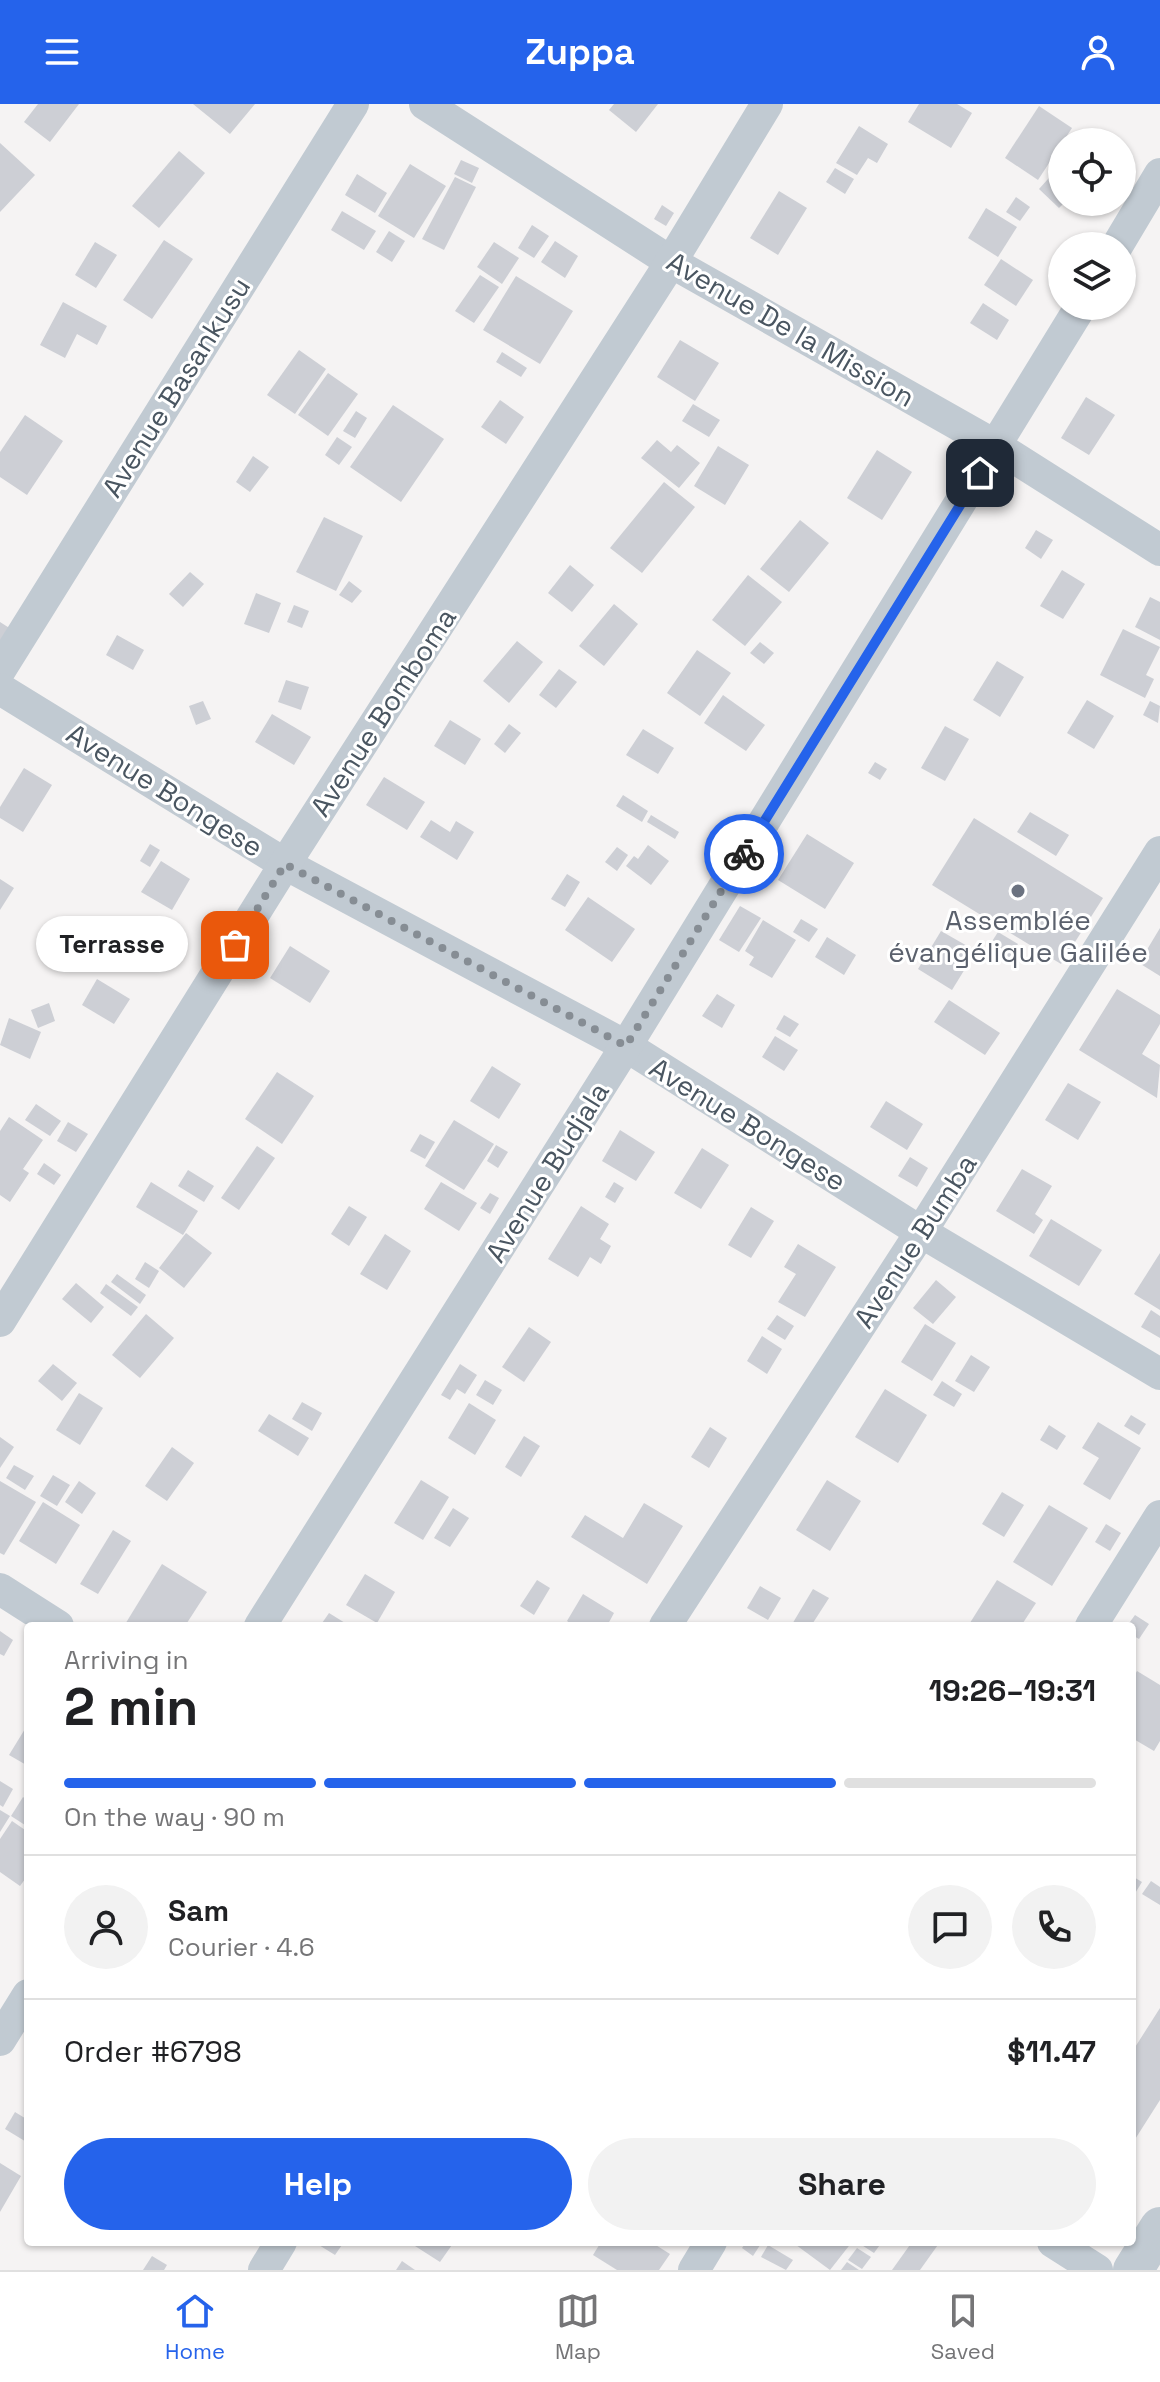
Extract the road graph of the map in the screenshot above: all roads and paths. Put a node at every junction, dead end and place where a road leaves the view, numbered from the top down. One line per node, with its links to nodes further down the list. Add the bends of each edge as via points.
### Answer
1 (353, 104): 10 (street, Avenue Basankusu)
2 (425, 104): 6 (street, Avenue De la Mission)
3 (767, 104): 6 (street, Avenue Bomboma)
4 (1160, 174): 5 (street)
5 (1125, 232)
6 (671, 262): 8 (street, Avenue De la Mission); 13 (street, Avenue Bomboma)
7 (1072, 320): 8 (street, Avenue Budjala)
8 (996, 446): 9 (street, Avenue De la Mission); 14 (street, Avenue Budjala)
9 (1160, 550)
10 (0, 670)
11 (0, 689): 13 (street, Avenue Bongese)
12 (1160, 852): 15 (street, Avenue Bumba)
13 (285, 864): 14 (street, Avenue Bongese); 16 (street, Avenue Bomboma)
14 (626, 1046): 15 (street, Avenue Bongese); 21 (street, Avenue Budjala)
15 (921, 1232): 17 (street, Avenue Bongese); 22 (street, Avenue Bumba)
16 (0, 1321)
17 (1160, 1374)
18 (1160, 1516): 23 (street)
19 (0, 1589): 20 (street)
20 (52, 1622)
21 (263, 1622)
22 (668, 1622)
23 (1094, 1622)
24 (24, 2001): 25 (street)
25 (0, 2040)
26 (1160, 2227): 33 (street)
27 (279, 2246): 30 (street)
28 (709, 2246): 31 (street)
29 (1059, 2246): 32 (street)
30 (264, 2270)
31 (694, 2270)
32 (1097, 2270)
33 (1133, 2270)

